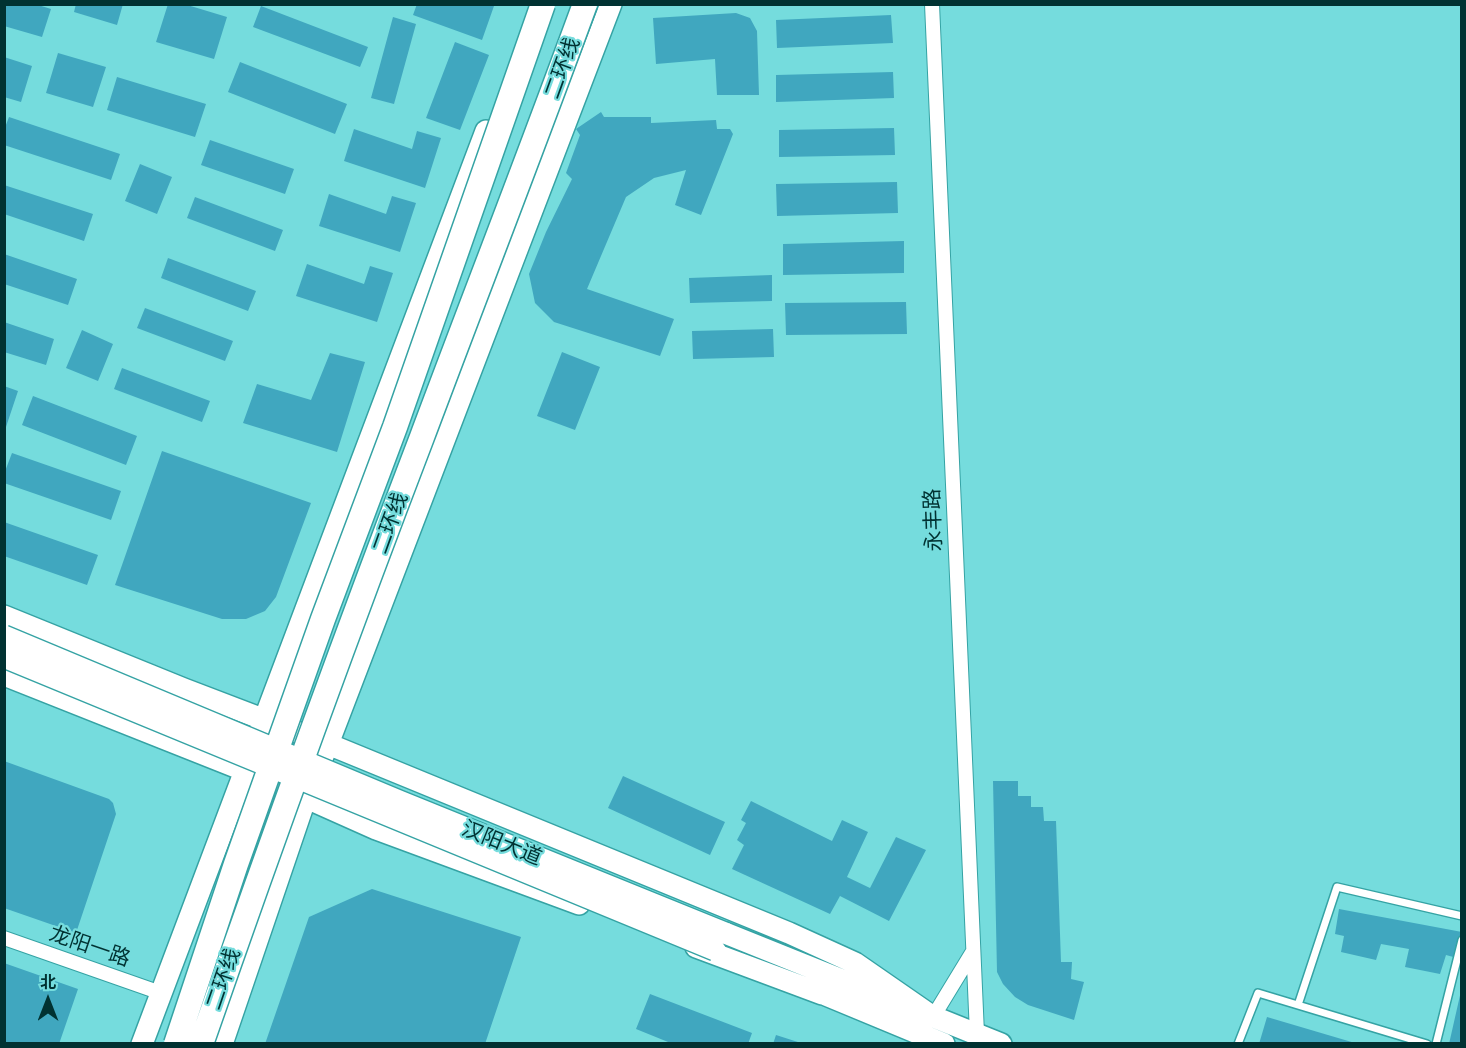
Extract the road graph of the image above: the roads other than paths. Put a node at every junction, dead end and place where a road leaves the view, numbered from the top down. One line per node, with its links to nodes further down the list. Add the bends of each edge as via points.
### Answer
1 (534, 4): 10 (main road)
2 (543, 4): 25 (highway, 二环线, bridge, via 240,853)
3 (585, 4): 26 (highway, 二环线, bridge, via 421,438)
4 (611, 4): 11 (main road)
5 (932, 4): 18 (street, 永丰路)
6 (4, 616): 10 (main road)
7 (4, 636): 17 (main road, 汉阳大道, bridge, via 399,801)
8 (4, 657): 17 (main road, 汉阳大道, bridge)
9 (4, 675): 12 (main road, 汉阳大道)
10 (265, 720): 11 (main road); 12 (main road)
11 (328, 744): 13 (main road); 22 (main road, via 789,933 855,963)
12 (246, 771): 13 (main road, 汉阳大道); 19 (main road)
13 (306, 797): 20 (main road, 汉阳大道, via 376,829); 27 (main road)
14 (1461, 916): 21 (lane, via 1337,887)
15 (4, 938): 19 (street, 龙阳一路)
16 (1461, 940): 32 (lane)
17 (720, 941): 20 (main road, 汉阳大道); 22 (main road, 汉阳大道)
18 (972, 953): 22 (street); 23 (street, 永丰路)
19 (161, 993): 24 (main road)
20 (822, 994): 28 (main road, 汉阳大道)
21 (1298, 1005): 30 (lane, via 1258,993); 31 (lane)
22 (933, 1017): 23 (main road, 汉阳大道)
23 (977, 1034): 29 (main road, 汉阳大道)
24 (141, 1044)
25 (176, 1044)
26 (201, 1044)
27 (222, 1044)
28 (944, 1044)
29 (1001, 1044)
30 (1238, 1044)
31 (1427, 1044)
32 (1436, 1044)

